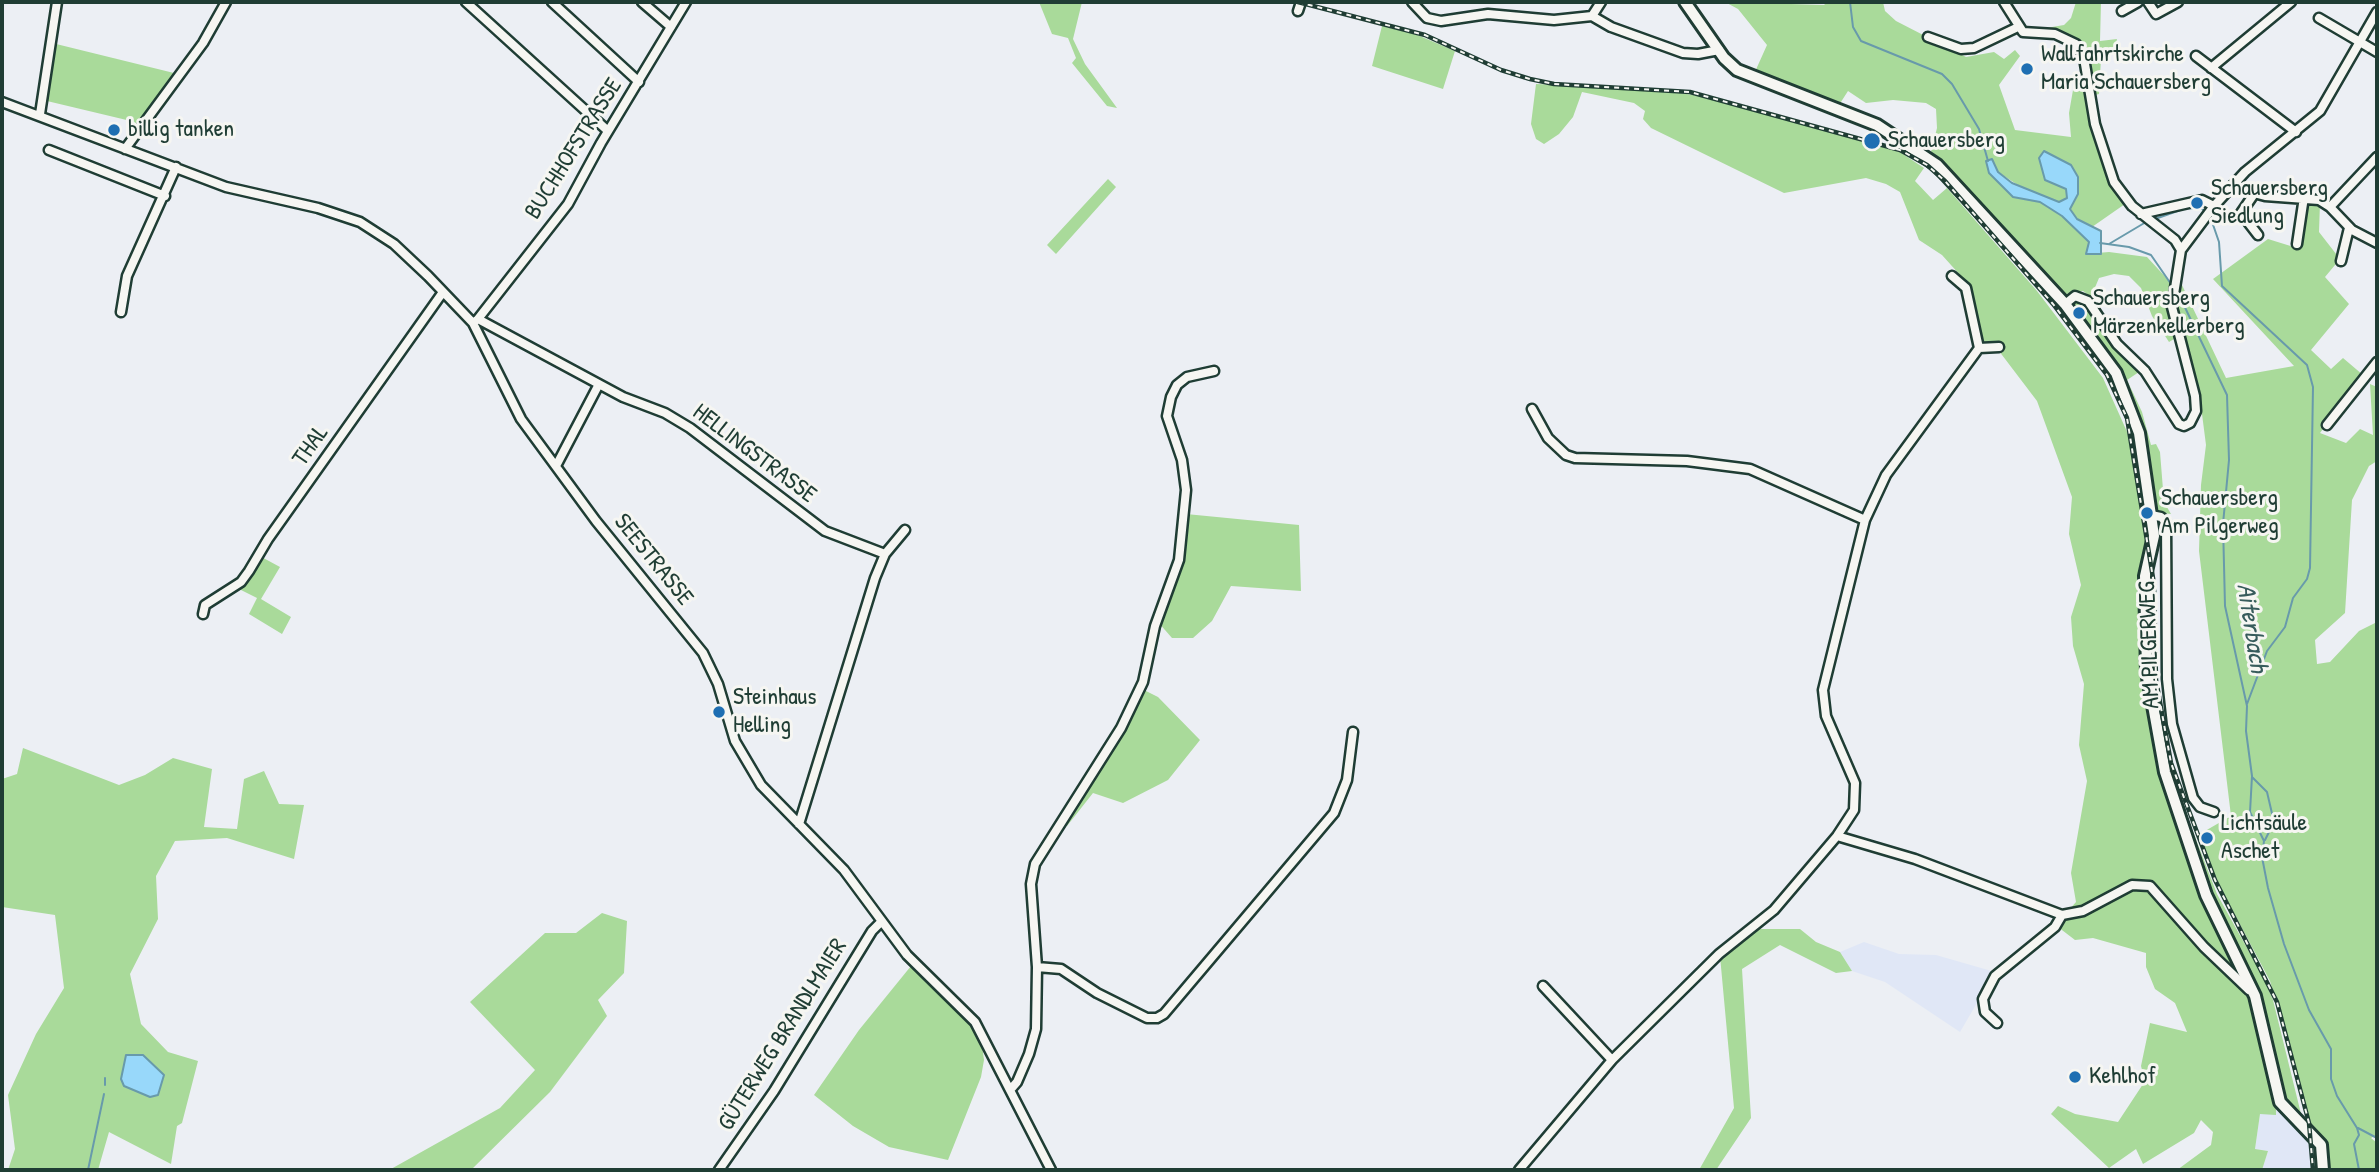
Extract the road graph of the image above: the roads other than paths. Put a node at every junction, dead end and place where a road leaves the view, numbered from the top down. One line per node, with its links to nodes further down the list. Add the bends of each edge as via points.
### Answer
1 (57, 2): 31 (street)
2 (226, 2): 34 (street, via 203,43)
3 (467, 2): 32 (street)
4 (552, 2): 29 (street)
5 (642, 2): 21 (street)
6 (686, 2): 21 (street, BUCHHOFSTRASSE)
7 (1301, 2): 17 (street)
8 (1412, 2): 19 (street, via 1427,18 1441,21 1488,15 1554,20)
9 (1601, 2): 19 (street)
10 (1685, 2): 25 (main road)
11 (2004, 2): 22 (street)
12 (2138, 2): 16 (street)
13 (2148, 2): 14 (street, via 2156,14)
14 (2178, 2)
15 (2291, 2): 28 (street)
16 (2122, 11)
17 (1298, 12)
18 (2377, 12): 24 (street)
19 (1592, 16): 25 (street, via 1684,53)
20 (2319, 18): 24 (street)
21 (671, 27): 29 (street, BUCHHOFSTRASSE)
22 (2021, 30): 23 (street, via 1974,48 1951,47); 44 (street, via 2055,34 2080,51 2109,170 2124,197)
23 (1928, 37)
24 (2360, 42): 26 (street); 33 (street, via 2327,102)
25 (1718, 50): 53 (main road, via 1737,70 1877,125 1928,158 1978,206)
26 (2377, 52)
27 (2196, 56): 28 (street)
28 (2211, 68): 33 (street)
29 (639, 82): 32 (street, BUCHHOFSTRASSE)
30 (2, 102): 31 (street, SEESTRASSE)
31 (40, 114): 34 (street, SEESTRASSE)
32 (608, 131): 55 (street, BUCHHOFSTRASSE, via 568,204)
33 (2296, 132): 38 (street, via 2262,156)
34 (125, 149): 37 (street, SEESTRASSE)
35 (49, 150): 40 (street)
36 (2377, 157): 42 (street)
37 (176, 167): 40 (street); 52 (street, SEESTRASSE, via 226,187 360,222 394,244)
38 (2231, 187): 39 (street); 43 (street)
39 (2254, 194): 41 (street); 46 (street, via 2241,213)
40 (165, 196): 54 (street, via 127,276)
41 (2304, 197): 42 (street); 48 (street)
42 (2330, 207): 45 (street)
43 (2212, 208): 44 (street, via 2202,200); 49 (street)
44 (2143, 215): 49 (street)
45 (2348, 228): 47 (street); 50 (street)
46 (2258, 235)
47 (2377, 243)
48 (2297, 244)
49 (2181, 250): 53 (street, via 2173,297 2175,325 2196,411 2184,426 2088,301 2075,296)
50 (2341, 261)
51 (1952, 276): 57 (street, via 1966,288)
52 (443, 292): 55 (street, SEESTRASSE); 68 (street, THAL, via 249,571 205,605)
53 (2065, 304): 64 (main road, via 2109,362 2127,396)
54 (121, 312)
55 (475, 321): 60 (street, HELLINGSTRASSE); 63 (street, SEESTRASSE, via 511,401)
56 (1998, 347): 57 (street)
57 (1978, 349): 65 (street, via 1886,475)
58 (2377, 362): 62 (street)
59 (1214, 371): 75 (street, via 1187,377 1171,397 1167,416 1182,460 1186,490 1179,560 1135,701 1035,864 1031,884)
60 (599, 384): 63 (street); 67 (street, HELLINGSTRASSE, via 680,421 825,531)
61 (1532, 409): 65 (street, via 1548,438 1575,458 1687,461 1750,469)
62 (2327, 425)
63 (555, 466): 71 (street, SEESTRASSE, via 703,653 750,770)
64 (2151, 515): 70 (street, AM PILGERWEG, via 2166,522 2167,679 2172,724 2193,797 2200,807); 77 (main road, via 2154,542 2144,592 2147,672 2157,734 2174,803 2206,895)
65 (1866, 520): 72 (street, via 1823,690 1826,716 1857,797)
66 (905, 530): 67 (street)
67 (885, 554): 71 (street)
68 (203, 614)
69 (1353, 733): 75 (street, via 1347,780 1334,813 1164,1014 1147,1018 1061,969)
70 (2214, 812)
71 (799, 824): 74 (street, SEESTRASSE, via 844,870)
72 (1837, 836): 73 (street, via 1915,859); 79 (street, via 1774,910 1719,954)
73 (2062, 915): 77 (street, via 2082,911 2132,885 2150,886); 78 (street, via 2055,927 1995,976 1983,999 1985,1012)
74 (881, 922): 80 (street, SEESTRASSE, via 907,955 975,1022); 81 (street, GÜTERWEG BRANDLMAIER)
75 (1037, 967): 80 (street, via 1036,1029 1026,1063)
76 (1543, 986): 79 (street)
77 (2255, 996): 84 (main road, via 2280,1102 2321,1145)
78 (1997, 1023)
79 (1612, 1060): 83 (street)
80 (1010, 1090): 82 (street, SEESTRASSE)
81 (719, 1170)
82 (1051, 1170)
83 (1519, 1170)
84 (2323, 1170)

